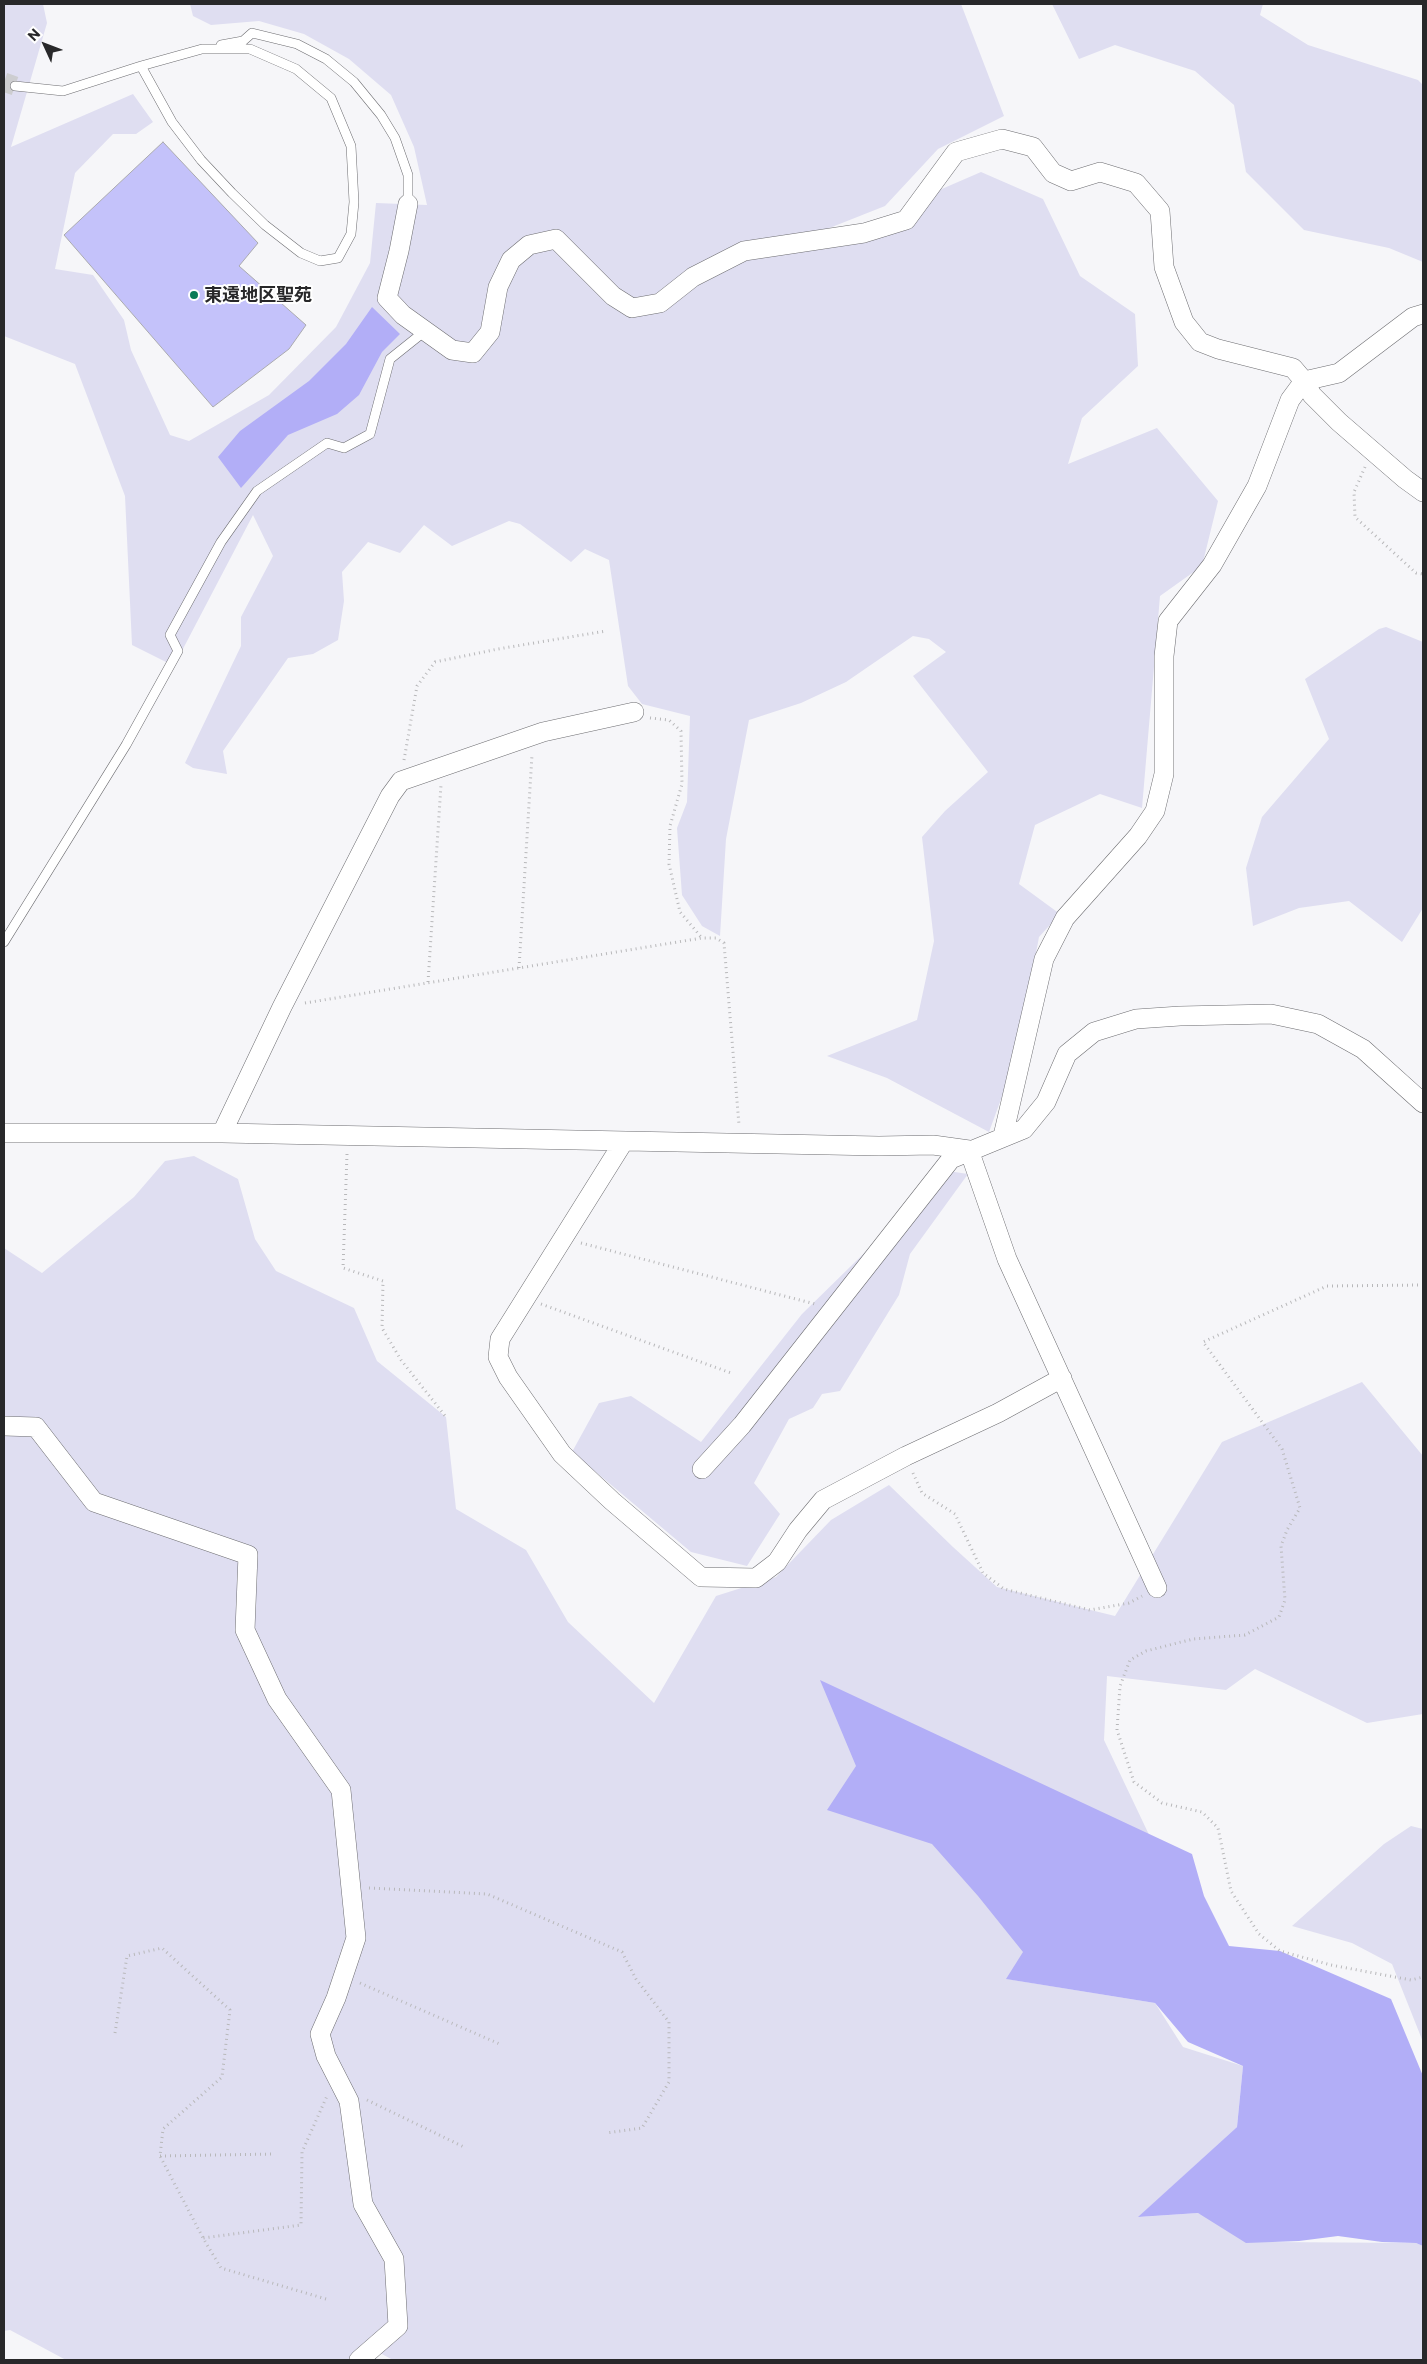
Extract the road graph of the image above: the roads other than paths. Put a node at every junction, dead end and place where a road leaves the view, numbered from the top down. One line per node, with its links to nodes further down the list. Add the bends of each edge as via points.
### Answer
1 (202, 49): 2 (lane); 2 (lane, via 250,49 296,69 331,98 351,146 354,202 351,234 338,258 320,260 301,253 232,194 172,122); 4 (lane, via 243,41 252,33 297,44 326,59 354,82 395,138 408,175)
2 (141, 66): 3 (lane, via 63,91)
3 (15, 86)
4 (408, 204): 6 (street, via 386,298)
5 (1423, 314): 7 (street, via 1413,317 1339,373)
6 (425, 331): 7 (street, via 452,350 473,353 490,332 498,287 511,260 529,244 556,239 613,296 632,308 660,303 693,277 744,251 864,233 906,220 956,152 1002,139 1033,147 1053,173 1071,181 1100,172 1136,183 1160,211 1164,267 1184,322 1200,342 1293,368); 10 (lane, via 390,359 370,434 344,448 327,443 257,491 221,542 170,635 178,651 126,745)
7 (1304, 381): 8 (street, via 1312,395); 14 (street, via 1290,400 1256,486 1212,565 1168,621 1164,656 1164,774 1155,811 1138,836 1065,918 1044,959)
8 (1423, 492)
9 (634, 712): 12 (street, via 533,735 401,781 390,796 282,1007)
10 (4, 942)
11 (1423, 1103): 14 (street, via 1363,1049 1318,1024 1271,1014 1136,1019 1094,1032 1067,1054 1046,1102 1024,1129)
12 (222, 1133): 13 (street); 15 (street)
13 (4, 1134)
14 (1003, 1136): 16 (street)
15 (624, 1140): 16 (street, via 933,1145); 17 (street, via 500,1338 498,1357 508,1377 562,1454 701,1577 756,1578 777,1562 823,1500)
16 (969, 1150): 17 (street, via 1007,1259); 19 (street, via 951,1158 742,1424)
17 (1062, 1378): 20 (street)
18 (4, 1426): 21 (street, via 36,1427 94,1502 248,1556 245,1630 277,1699 341,1790 356,1938 320,2034 326,2056 349,2101 363,2204 394,2259 398,2326)
19 (702, 1468)
20 (1157, 1588)
21 (359, 2360)

